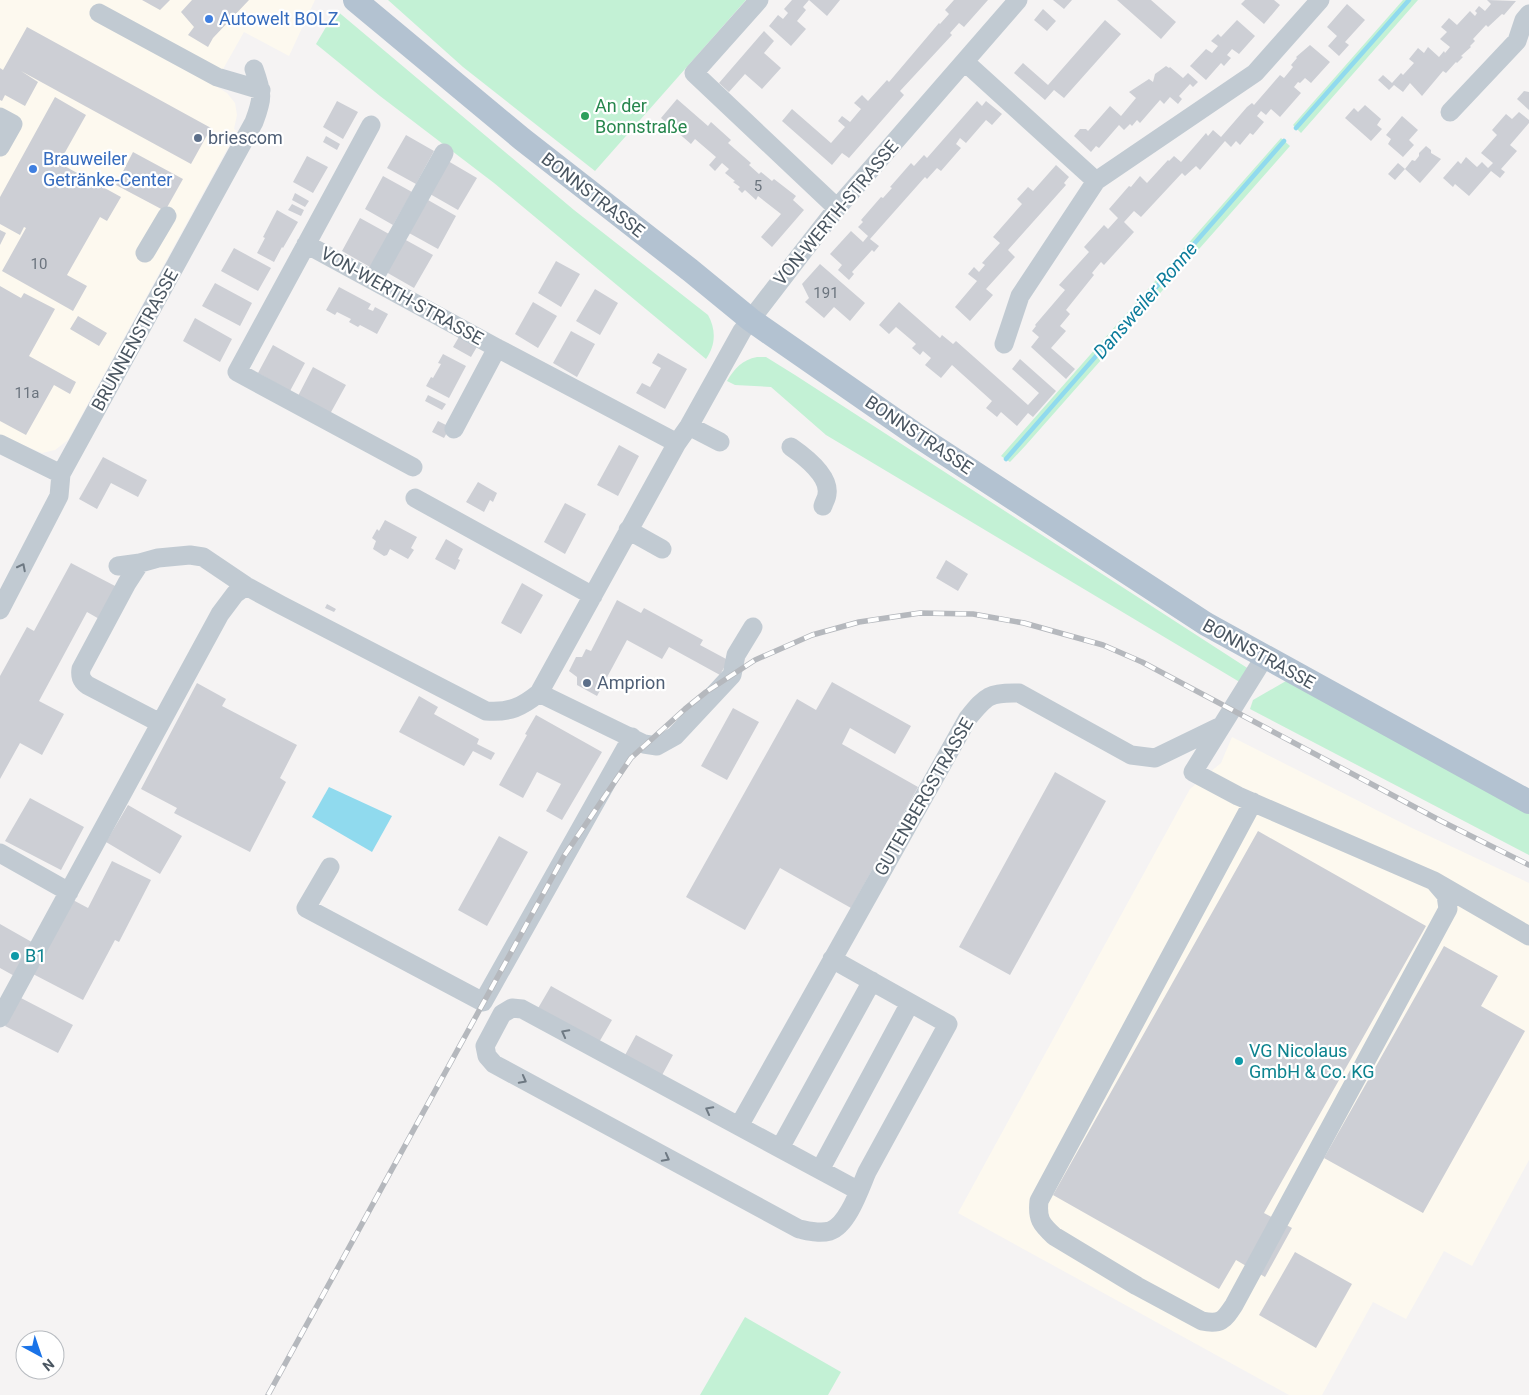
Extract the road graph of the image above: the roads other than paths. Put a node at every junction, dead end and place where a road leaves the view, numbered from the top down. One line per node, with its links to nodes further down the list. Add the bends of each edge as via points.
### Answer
1 (355, 0): 21 (main road, BONNSTRASSE, via 522,139)
2 (759, 0): 16 (street, via 694,73)
3 (1018, 0): 7 (street, VON-WERTH-STRASSE)
4 (1320, 0): 15 (street, via 1255,73)
5 (99, 13): 9 (street, via 217,77)
6 (1529, 14): 10 (street, via 1517,41)
7 (965, 62): 15 (street); 16 (street, VON-WERTH-STRASSE)
8 (254, 69): 9 (street, BRUNNENSTRASSE)
9 (261, 90): 31 (street, BRUNNENSTRASSE, via 261,104 254,122)
10 (1450, 112)
11 (0, 117): 13 (street, via 13,124)
12 (371, 125): 18 (street, VON-WERTH-STRASSE)
13 (0, 147)
14 (444, 153): 20 (street)
15 (1096, 181): 22 (street, via 1020,296)
16 (837, 208): 21 (street, VON-WERTH-STRASSE)
17 (167, 216): 19 (street)
18 (306, 244): 20 (street, VON-WERTH-STRASSE); 30 (street, VON-WERTH-STRASSE, via 237,372)
19 (146, 253)
20 (373, 280): 23 (street, VON-WERTH-STRASSE)
21 (751, 320): 24 (street, VON-WERTH-STRASSE); 42 (main road, BONNSTRASSE, via 918,436 1206,624)
22 (1004, 344)
23 (497, 348): 25 (street, VON-WERTH-STRASSE); 27 (street, VON-WERTH-STRASSE)
24 (689, 426): 26 (street); 27 (street, VON-WERTH-STRASSE)
25 (454, 429)
26 (720, 442)
27 (677, 443): 34 (street, VON-WERTH-STRASSE)
28 (0, 444): 31 (street)
29 (791, 447): 33 (street, via 805,456 826,483)
30 (413, 467)
31 (61, 474): 40 (street, BRUNNENSTRASSE, one-way to 31, via 59,496)
32 (415, 498): 39 (street)
33 (823, 506)
34 (628, 530): 35 (street); 39 (street, VON-WERTH-STRASSE)
35 (662, 549)
36 (140, 563): 37 (street); 38 (street, via 190,554 203,558); 44 (street, via 80,675 87,685)
37 (118, 566)
38 (246, 586): 43 (street, via 486,712 524,705); 44 (street, via 226,604)
39 (593, 596): 43 (street, VON-WERTH-STRASSE)
40 (0, 610)
41 (753, 627): 46 (street, via 736,655 732,675 675,736 657,746 644,744)
42 (1264, 658): 45 (street); 48 (main road, BONNSTRASSE)
43 (539, 693): 46 (street)
44 (160, 723): 52 (street)
45 (1222, 726): 47 (street, via 1193,772); 54 (street, GUTENBERGSTRASSE, via 1155,758 1144,758 1131,755 1019,693 1001,692 984,699 968,718)
46 (632, 737): 50 (street, via 484,1002 306,908)
47 (1253, 802): 51 (street); 51 (street, via 1038,1206 1042,1225 1054,1236 1202,1321 1214,1324 1224,1319 1234,1306 1448,909 1446,894)
48 (1529, 802)
49 (0, 853): 52 (street)
50 (330, 867)
51 (1434, 881): 53 (street)
52 (69, 892): 57 (street)
53 (1529, 936)
54 (832, 959): 55 (street); 58 (street, GUTENBERGSTRASSE)
55 (872, 982): 56 (street); 59 (street)
56 (910, 1003): 60 (street); 61 (street, via 948,1024)
57 (0, 1018)
58 (739, 1126): 59 (street); 61 (street, one-way to 61, via 522,1009 512,1008 502,1014 485,1046 487,1056 494,1064 799,1229 815,1233 831,1230 843,1223)
59 (780, 1148): 60 (street)
60 (820, 1170): 61 (street)
61 (859, 1191)

